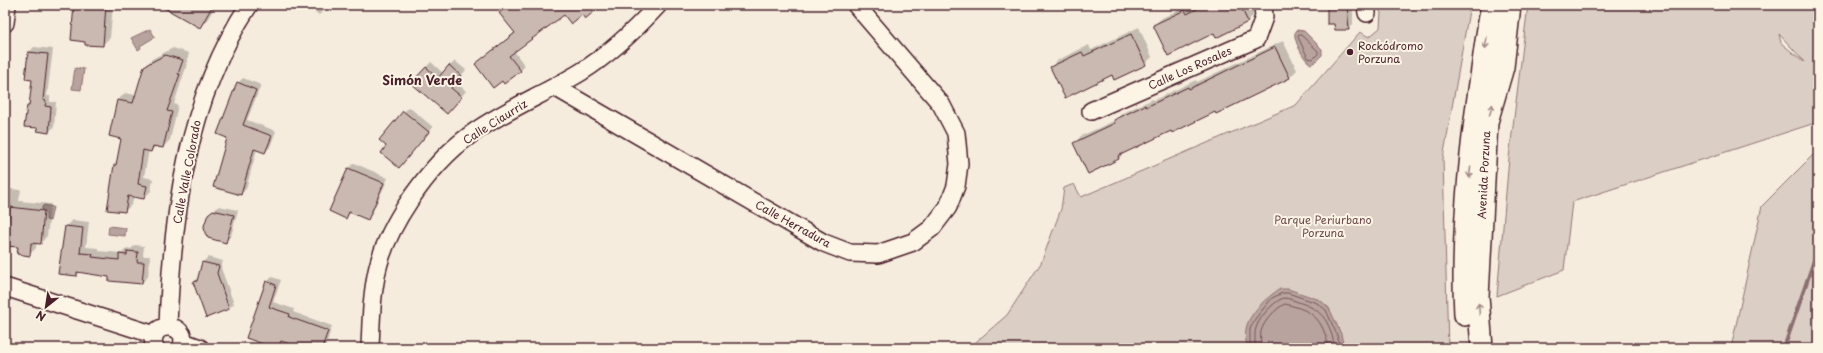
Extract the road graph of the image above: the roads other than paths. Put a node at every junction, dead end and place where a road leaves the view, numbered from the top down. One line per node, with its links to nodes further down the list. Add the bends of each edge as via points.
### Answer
1 (7, 5): 8 (street)
2 (249, 5): 12 (street, Calle Valle Colorado, via 221,53 204,94 192,134)
3 (658, 5): 9 (street, Calle Ciaurriz, via 612,49)
4 (856, 5): 9 (street, Calle Herradura, via 941,104 956,133 959,164 956,186 948,207 932,228 913,242 878,254 850,252 824,243)
5 (1263, 5): 10 (street, Calle Los Rosales, via 1264,17 1256,39)
6 (1492, 5): 16 (street, Avenida Porzuna, one-way to 16, via 1475,116 1467,198 1464,280)
7 (1510, 5): 17 (street, Avenida Porzuna, one-way to 7, via 1478,297 1487,122 1503,67)
8 (5, 23)
9 (555, 87): 15 (street, Calle Ciaurriz, via 471,134 444,157 421,184 399,217 385,247 375,280)
10 (1091, 111)
11 (5, 287): 12 (street)
12 (159, 336): 13 (street, via 177,329)
13 (182, 345): 14 (street)
14 (200, 348)
15 (370, 348)
16 (1467, 348)
17 (1482, 348)

